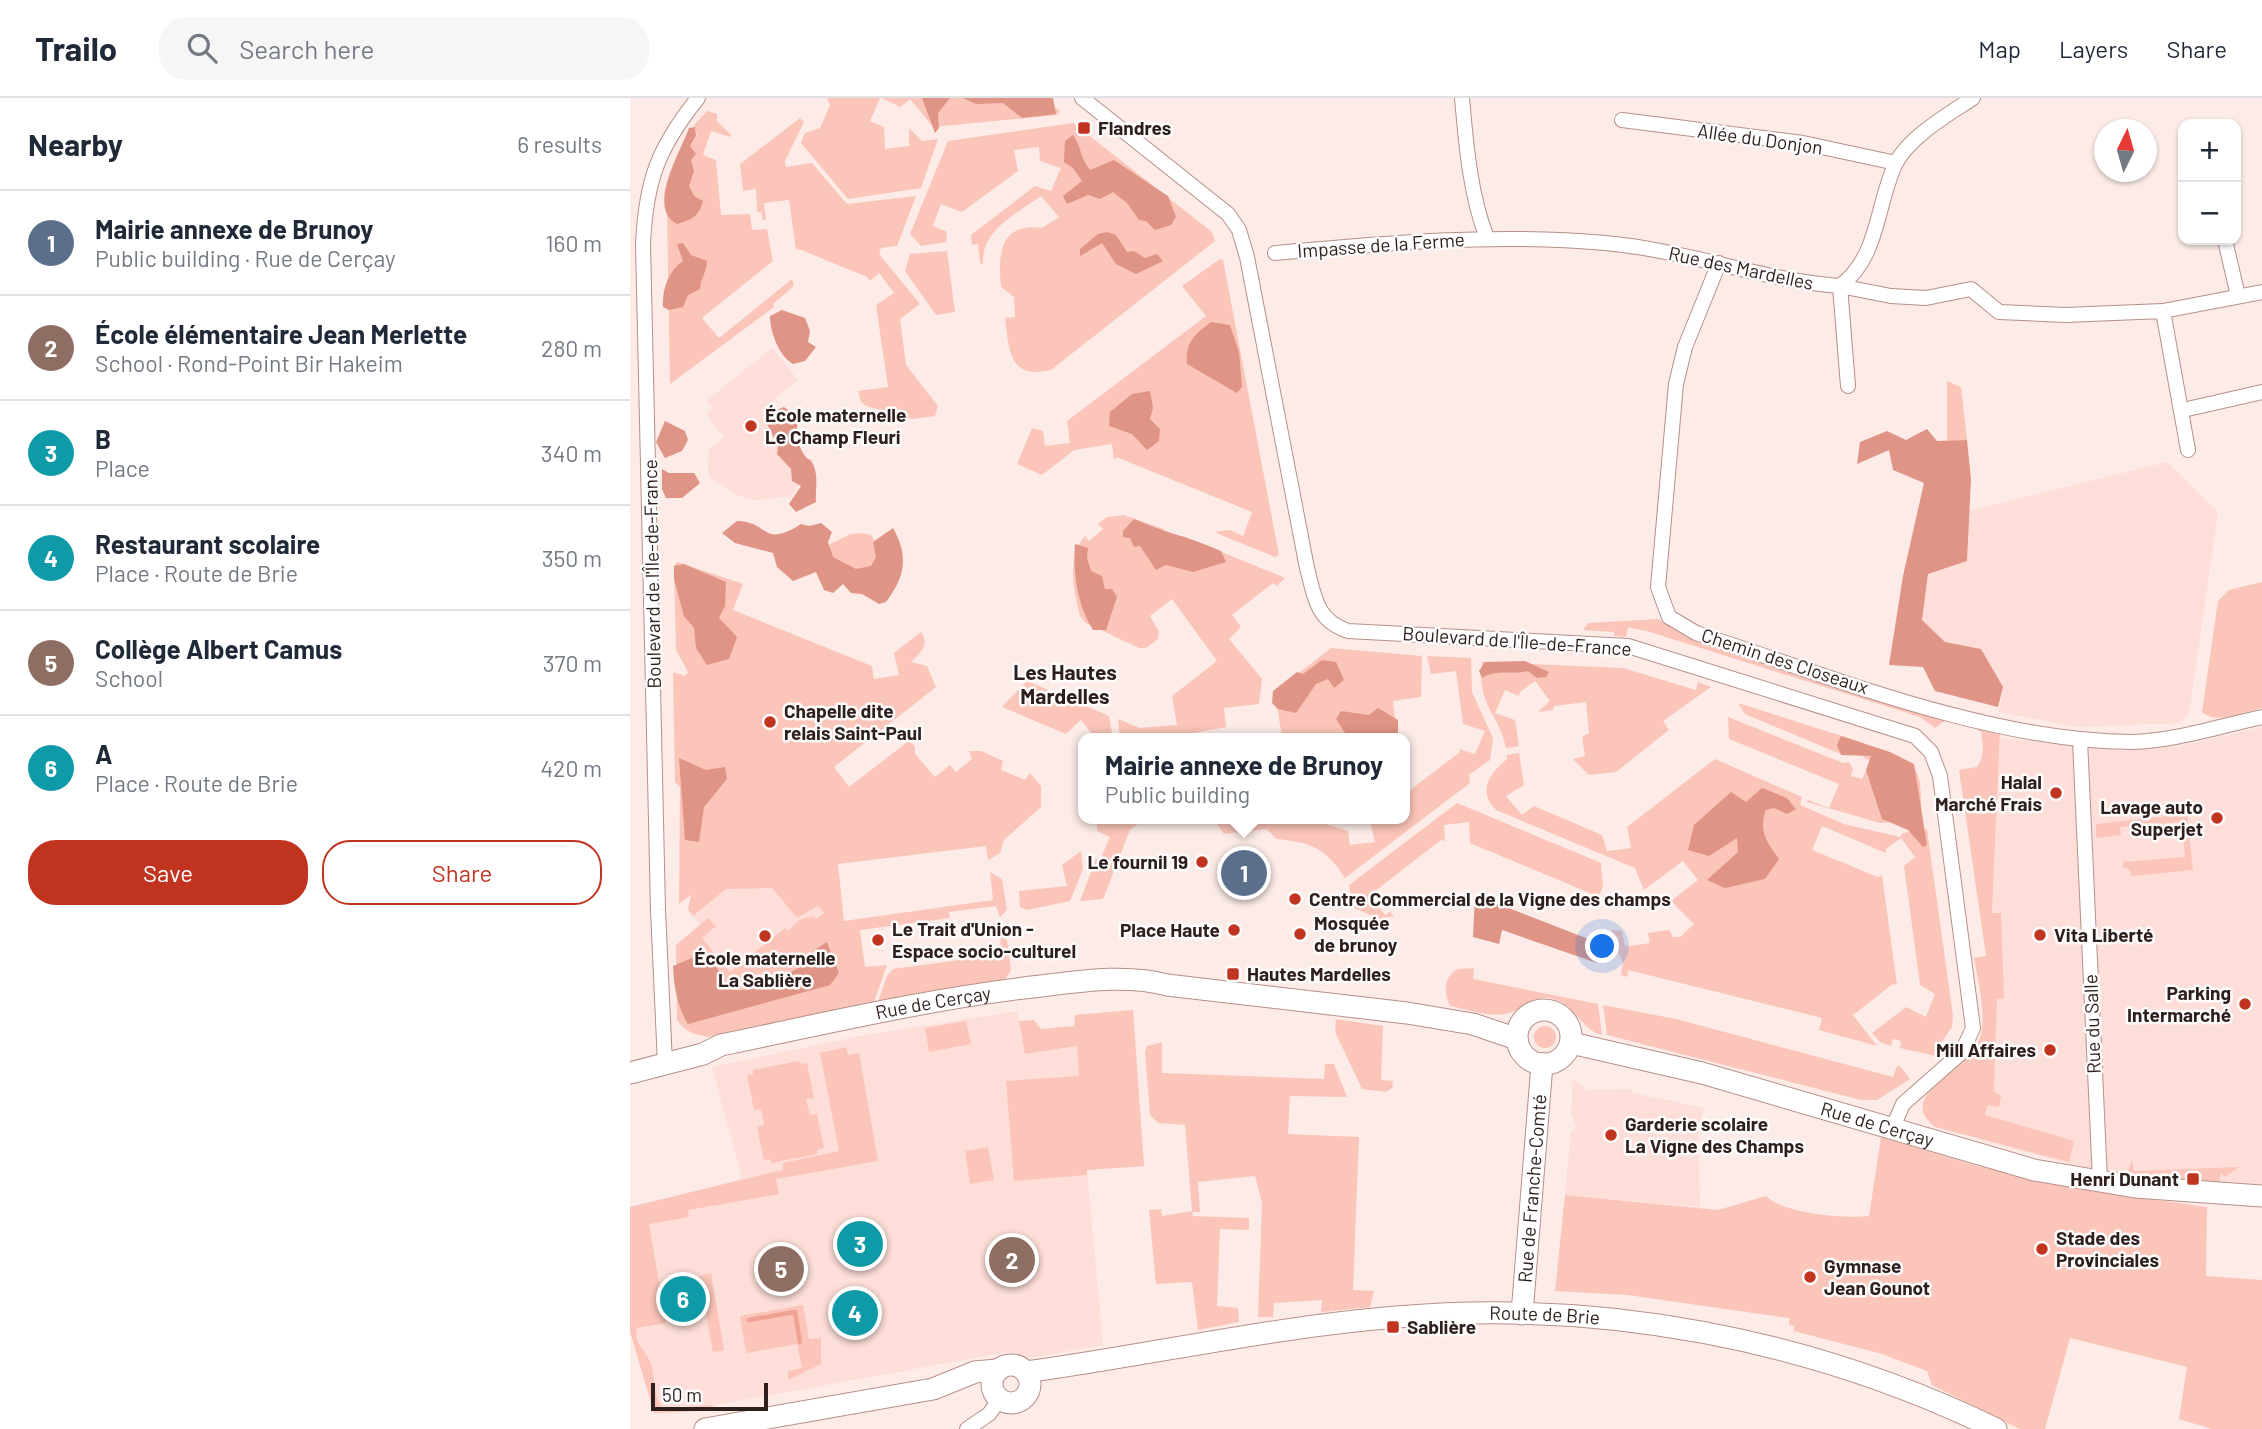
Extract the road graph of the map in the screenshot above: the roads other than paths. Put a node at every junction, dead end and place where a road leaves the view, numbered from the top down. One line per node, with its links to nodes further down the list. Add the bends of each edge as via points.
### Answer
1 (698, 98): 23 (street, Boulevard de l'Île-de-France, via 665,143 653,174 643,244)
2 (1082, 98): 26 (street, Boulevard de l'Île-de-France, via 1228,214 1239,230 1307,568 1319,611 1333,626 1349,631 1628,646 1915,736 1931,752 1940,776 1973,1028 1962,1052 1903,1104)
3 (1462, 98): 7 (street, via 1468,153)
4 (1972, 98): 6 (street, Rue des Mardelles, via 1927,130)
5 (1622, 120): 6 (street, Allée du Donjon, via 1802,143)
6 (1896, 163): 11 (street, Rue des Mardelles, via 1867,254 1856,274)
7 (1487, 238): 9 (street, Impasse de la Ferme); 10 (street, Rue des Mardelles, via 1605,243)
8 (2226, 245): 13 (street)
9 (1275, 253)
10 (1718, 263): 11 (street, Rue des Mardelles); 20 (street, Chemin des Closeaux, via 1676,384 1658,587 1669,617 1696,634 1943,711)
11 (1840, 286): 14 (street, via 1926,298 1970,289 1999,312); 15 (street)
12 (2262, 292): 13 (street)
13 (2238, 296): 14 (street)
14 (2163, 311): 17 (street)
15 (1848, 386)
16 (2262, 392): 17 (street)
17 (2183, 410): 18 (street)
18 (2188, 450)
19 (2262, 717): 20 (street, Chemin des Closeaux, via 2135,742)
20 (2080, 740): 27 (street, Rue du Salle)
21 (1518, 1033): 22 (street, via 1531,1012 1550,1010 1566,1019); 23 (street, Rue de Cerçay, via 1338,1003 1146,979 1108,980 993,992 721,1045); 24 (street, via 1524,1055)
22 (1571, 1043): 24 (street, via 1558,1060); 26 (street, Rue de Cerçay, via 1702,1073)
23 (665, 1064): 25 (street, Rue de Cerçay)
24 (1542, 1064): 29 (street, Rue de Franche-Comté)
25 (630, 1073)
26 (1893, 1127): 27 (street, Rue de Cerçay, via 2034,1170)
27 (2100, 1181): 28 (street, Rue de Cerçay)
28 (2262, 1196)
29 (1522, 1314): 30 (street, Route de Brie, via 1390,1317 1248,1335); 34 (street, Route de Brie, via 1653,1324 1776,1347 1860,1370)
30 (1028, 1380): 31 (street, via 1013,1365); 31 (street, via 1017,1402)
31 (996, 1385): 32 (street, via 975,1372 944,1386); 33 (street, via 989,1414)
32 (705, 1429)
33 (967, 1429)
34 (1996, 1429)

